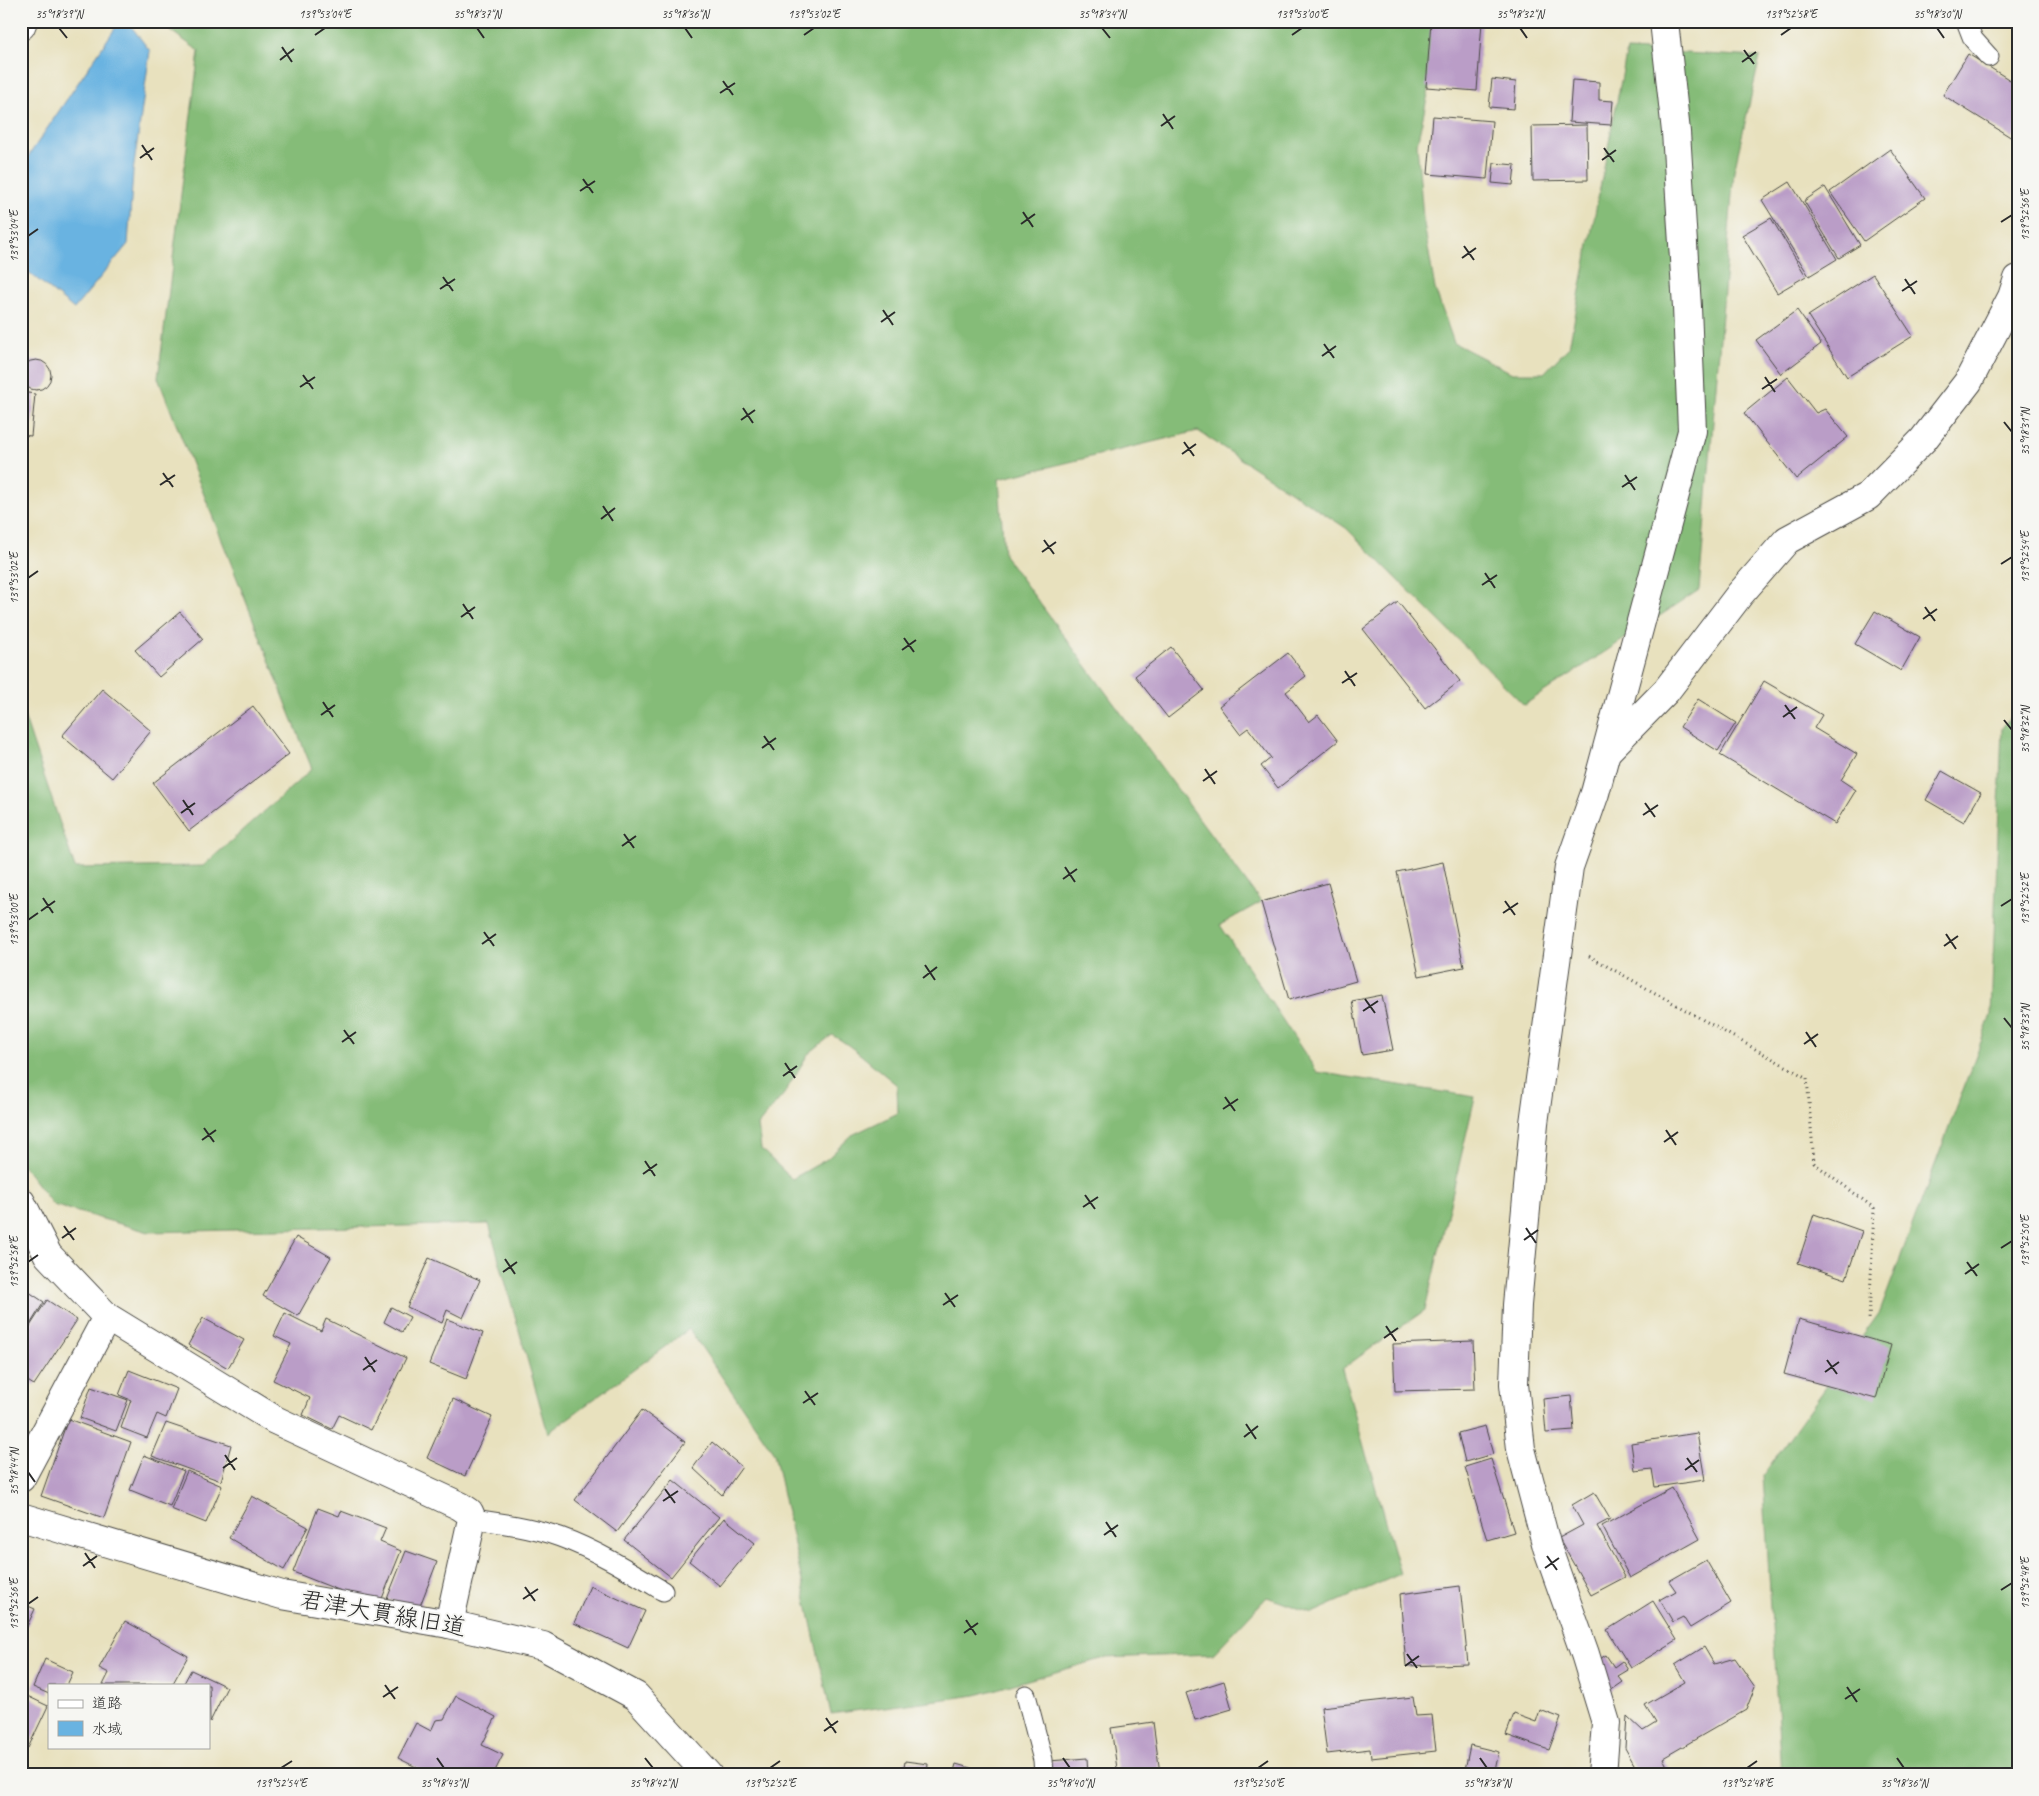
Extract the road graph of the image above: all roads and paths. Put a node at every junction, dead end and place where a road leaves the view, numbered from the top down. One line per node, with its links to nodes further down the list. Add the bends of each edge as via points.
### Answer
1 (23, 21): 4 (street)
2 (1664, 21): 7 (street, via 1679,181 1692,431)
3 (1966, 21): 5 (lane, via 1973,39)
4 (21, 26)
5 (1989, 57)
6 (2018, 279): 7 (street, via 1968,382 1923,440 1868,496 1787,540 1740,594 1666,691)
7 (1607, 751): 8 (street, via 1569,867)
8 (1558, 939): 11 (path, via 1807,1078 1814,1163 1874,1208); 20 (street, via 1533,1132 1516,1305 1514,1384 1521,1449 1547,1547 1586,1654 1606,1724)
9 (21, 1202): 10 (street, via 48,1255)
10 (107, 1317): 12 (street); 14 (street, via 275,1420 460,1506 469,1512)
11 (1869, 1321)
12 (21, 1478)
13 (21, 1517): 16 (street, 君津大貫線旧道, via 282,1595)
14 (472, 1519): 15 (lane, via 560,1537 608,1558); 16 (street)
15 (663, 1591)
16 (449, 1624): 18 (street, 君津大貫線旧道, via 543,1646 636,1696)
17 (1026, 1695): 19 (lane)
18 (708, 1775)
19 (1044, 1775)
20 (1602, 1775)

